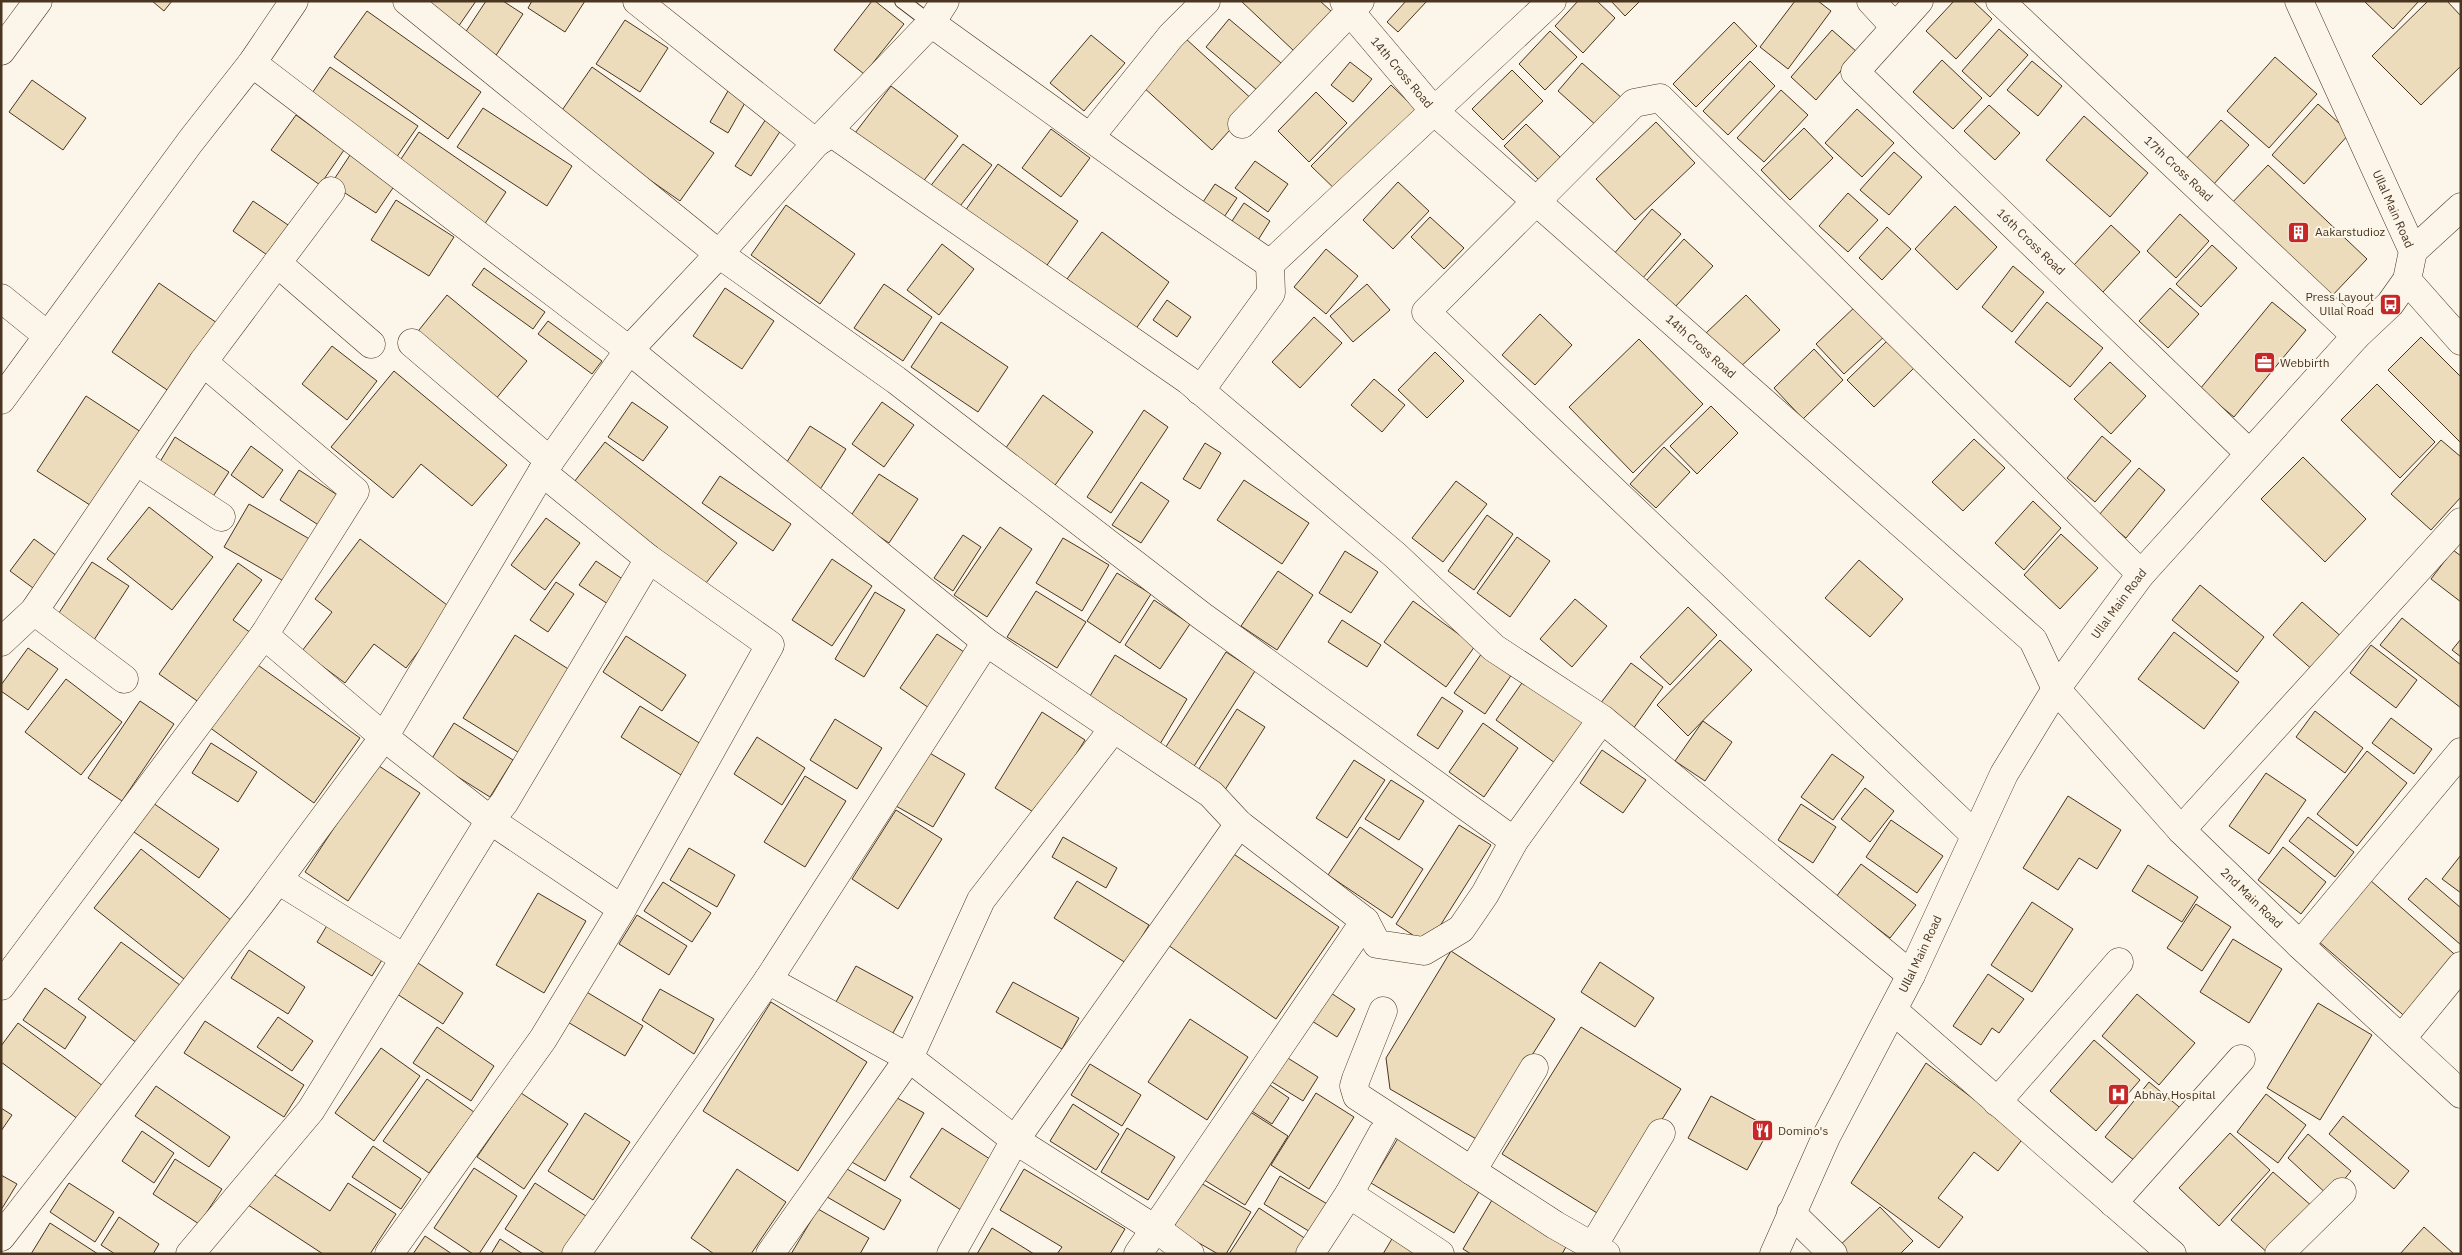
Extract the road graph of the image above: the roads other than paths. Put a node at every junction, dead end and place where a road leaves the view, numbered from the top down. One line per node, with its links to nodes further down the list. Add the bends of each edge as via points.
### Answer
1 (38, 1): 15 (street)
2 (294, 1): 16 (street)
3 (407, 1): 25 (street)
4 (636, 1): 20 (street)
5 (902, 1): 13 (lane)
6 (1206, 1): 19 (street, via 1171,36)
7 (1552, 1): 17 (street)
8 (1871, 1): 14 (street)
9 (1919, 1): 14 (street)
10 (2000, 1): 31 (street, 17th Cross Road)
11 (2298, 1): 24 (street, Ullal Main Road)
12 (1352, 5): 17 (street, 14th Cross Road); 18 (street)
13 (938, 12): 19 (street); 20 (street)
14 (1896, 27): 39 (street, 16th Cross Road, via 1855,72)
15 (1, 51)
16 (252, 63): 30 (street); 35 (street)
17 (1435, 112): 22 (street, 14th Cross Road); 27 (street)
18 (1242, 124)
19 (1090, 137): 27 (street)
20 (816, 143): 25 (street); 37 (street, via 832,133 1188,380)
21 (331, 191): 26 (street)
22 (1536, 202): 45 (street, via 1634,103 1660,98); 51 (street, 14th Cross Road, via 2033,640); 59 (street, via 1426,312)
23 (2461, 207): 24 (street)
24 (2413, 251): 28 (street, Ullal Main Road)
25 (719, 254): 35 (street); 60 (street, via 896,380 1202,616)
26 (277, 263): 34 (street); 36 (street)
27 (1270, 264): 37 (street, via 1271,293)
28 (2406, 280): 31 (street, Ullal Main Road, via 2390,304); 32 (street)
29 (1, 298): 30 (street)
30 (48, 336): 38 (street)
31 (2356, 336): 39 (street, Ullal Main Road)
32 (2461, 341)
33 (412, 343): 41 (street)
34 (371, 344)
35 (629, 350): 41 (street); 49 (street)
36 (203, 362): 40 (street); 47 (street, via 355,491)
37 (1200, 392): 52 (street, via 1396,555 1494,648)
38 (1, 400)
39 (2249, 453): 45 (street, Ullal Main Road)
40 (136, 461): 42 (street); 46 (street)
41 (546, 467): 44 (street); 54 (street)
42 (221, 517)
43 (2461, 522): 58 (street)
44 (650, 559): 56 (street, via 504,803); 62 (street, via 770,645)
45 (2141, 574): 51 (street, Ullal Main Road)
46 (34, 612): 48 (street); 50 (street)
47 (264, 636): 54 (street); 70 (street)
48 (1, 642)
49 (986, 642): 53 (street); 69 (street)
50 (124, 679)
51 (2056, 689): 58 (street, 2nd Main Road); 59 (street, Ullal Main Road, via 2004,774)
52 (1602, 719): 60 (street); 68 (street)
53 (1114, 728): 57 (street, via 1211,794); 74 (street, via 981,900)
54 (384, 737): 56 (street); 61 (street)
55 (2461, 752): 64 (street)
56 (490, 820): 62 (street); 65 (street)
57 (1239, 824): 63 (street); 81 (street)
58 (2181, 830): 64 (street, 2nd Main Road)
59 (1974, 834): 68 (street, Ullal Main Road)
60 (1514, 841): 63 (street, via 1485,894 1461,929 1424,951 1377,944)
61 (278, 880): 65 (street); 88 (street)
62 (622, 909): 91 (street, via 544,1039)
63 (1365, 921): 87 (street)
64 (2300, 945): 73 (street, 2nd Main Road)
65 (404, 958): 90 (street, via 311,1110)
66 (2119, 962): 78 (street)
67 (2461, 966): 73 (street)
68 (1911, 975): 71 (street, Ullal Main Road)
69 (768, 980): 74 (street); 92 (street)
70 (1, 986)
71 (1893, 1010): 78 (street); 86 (street, Ullal Main Road, via 1826,1137)
72 (1383, 1011): 82 (street, via 1356,1079 1357,1096)
73 (2402, 1038): 77 (street, 2nd Main Road)
74 (909, 1058): 81 (street); 93 (street)
75 (2241, 1059): 85 (street)
76 (1534, 1068): 82 (street)
77 (2461, 1094)
78 (1997, 1102): 85 (street)
79 (1661, 1133): 89 (street)
80 (1382, 1134): 84 (street)
81 (1016, 1140): 87 (street); 94 (street)
82 (1472, 1170): 89 (street, via 1555,1225)
83 (2342, 1192): 102 (street)
84 (1349, 1194): 97 (street); 98 (street)
85 (2113, 1202): 101 (street)
86 (1791, 1213): 99 (street, Ullal Main Road); 100 (street)
87 (1154, 1230): 95 (street); 96 (street)
88 (1, 1237)
89 (1600, 1250)
90 (190, 1254)
91 (389, 1254)
92 (576, 1254)
93 (770, 1254)
94 (951, 1254)
95 (1138, 1254)
96 (1190, 1254)
97 (1310, 1254)
98 (1440, 1254)
99 (1774, 1254)
100 (1832, 1254)
101 (2172, 1254)
102 (2279, 1254)

